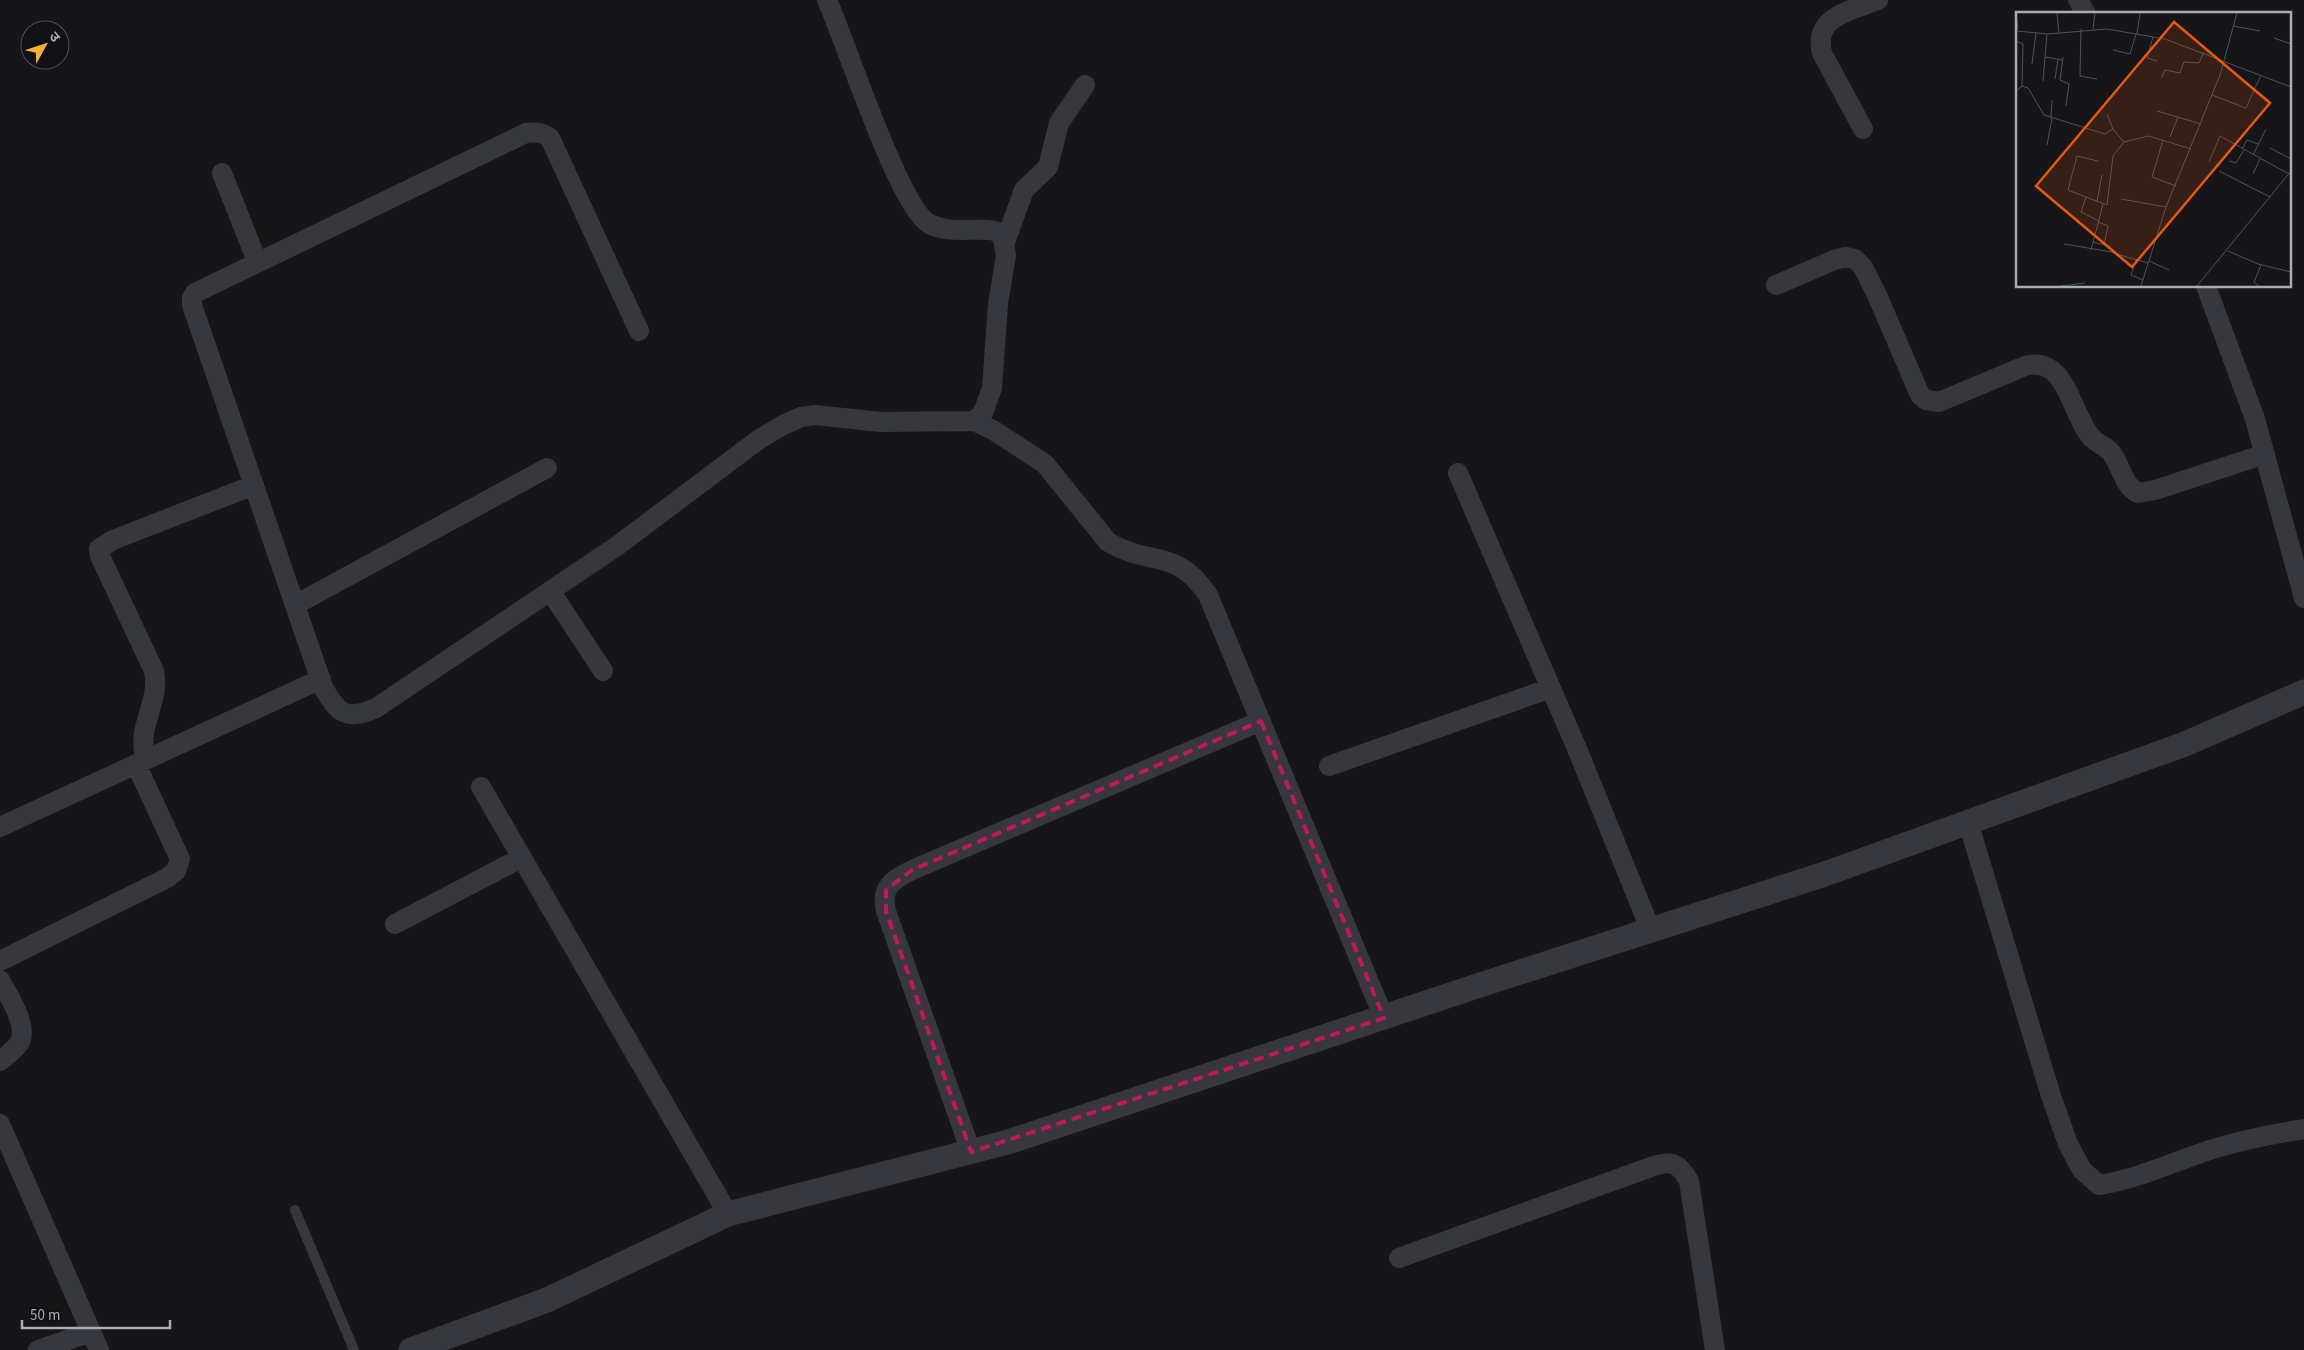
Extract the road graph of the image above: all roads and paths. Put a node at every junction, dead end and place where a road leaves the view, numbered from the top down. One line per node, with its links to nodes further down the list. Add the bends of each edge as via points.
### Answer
1 (827, 0): 8 (street, via 888,154 919,216 939,228 995,231)
2 (1878, 0): 6 (street, via 1826,24 1819,42)
3 (2078, 0): 4 (street)
4 (2085, 12)
5 (1085, 85): 8 (street, via 1059,123 1048,167 1024,190)
6 (1863, 129)
7 (222, 173): 9 (street)
8 (1005, 242): 13 (street, via 992,388 983,412)
9 (257, 261): 12 (street, via 526,133 536,132 550,138); 17 (street, via 202,288 192,298)
10 (1776, 285): 14 (street, via 1834,260 1855,259 1863,267 1920,395 1926,400 1938,402 2026,366 2044,365 2060,378 2092,439 2113,454 2129,485 2138,493)
11 (2207, 288): 14 (street)
12 (639, 331)
13 (974, 422): 18 (street, via 912,423 815,415 801,417 758,440 618,546); 25 (street, via 993,430 1045,464 1108,542 1138,555 1167,560 1191,573 1208,595)
14 (2265, 454): 19 (street)
15 (547, 468): 20 (street)
16 (1458, 473): 23 (street)
17 (254, 485): 20 (street); 26 (street, via 113,540 99,549 155,676 155,693 142,738)
18 (551, 592): 21 (street); 22 (street, via 376,708 362,714 350,716 339,710)
19 (2304, 598)
20 (295, 605): 22 (street)
21 (602, 671)
22 (321, 679): 26 (street)
23 (1551, 688): 27 (street); 33 (street)
24 (2304, 692): 29 (street, via 2185,744)
25 (1261, 721): 36 (street); 40 (street, via 912,870 900,876 886,890 883,900 886,911)
26 (141, 762): 30 (street); 34 (street, via 180,858 176,871)
27 (1330, 766)
28 (481, 787): 31 (street)
29 (1968, 822): 33 (street, via 1822,875); 39 (street, via 2051,1096 2068,1144 2089,1178 2099,1185 2119,1182 2212,1149)
30 (0, 826)
31 (521, 858): 32 (street); 42 (street)
32 (395, 924)
33 (1651, 930): 36 (street)
34 (0, 961)
35 (0, 980): 37 (street, via 18,1014 21,1029 20,1042)
36 (1384, 1018): 40 (street)
37 (0, 1062)
38 (0, 1124): 44 (street)
39 (2304, 1128)
40 (971, 1152): 42 (street)
41 (295, 1210): 46 (lane)
42 (728, 1214): 47 (street, via 547,1300)
43 (1399, 1258): 48 (street, via 1657,1165 1672,1163 1682,1168 1689,1181)
44 (95, 1341): 45 (street)
45 (38, 1350)
46 (354, 1350)
47 (410, 1350)
48 (1715, 1350)

